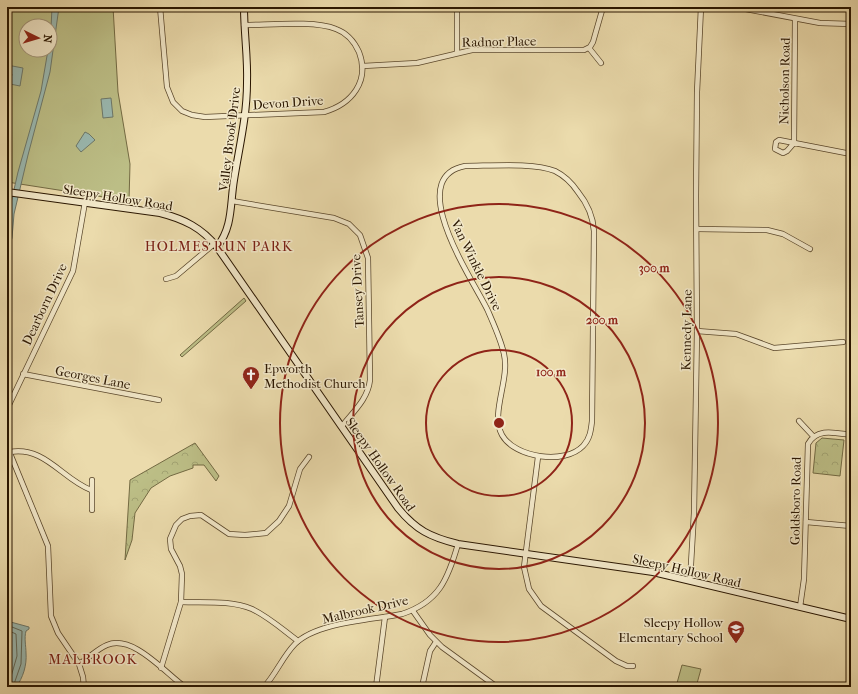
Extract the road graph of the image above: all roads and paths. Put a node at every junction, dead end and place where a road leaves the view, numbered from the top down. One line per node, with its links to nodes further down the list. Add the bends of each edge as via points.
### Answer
1 (160, 7): 14 (street, Devon Drive, via 167,87 173,102 182,111 192,115)
2 (244, 7): 9 (main road, Valley Brook Drive)
3 (457, 7): 11 (street)
4 (603, 7): 10 (street)
5 (701, 7): 19 (street, Kennedy Lane, via 697,92)
6 (735, 7): 7 (street)
7 (795, 19): 8 (street); 15 (street, Nicholson Road, via 794,142)
8 (851, 24)
9 (244, 25): 13 (street, via 330,26 345,33 354,42); 14 (main road, Valley Brook Drive, via 247,84)
10 (589, 48): 11 (street, Radnor Place, via 581,51); 12 (street)
11 (457, 52): 13 (street, Radnor Place, via 417,62)
12 (601, 63)
13 (363, 66): 14 (street, Devon Drive, via 362,76 355,91 345,102 333,109 315,113)
14 (245, 116): 17 (main road, Valley Brook Drive)
15 (851, 154)
16 (7, 192): 18 (main road, Sleepy Hollow Road)
17 (232, 201): 20 (main road, Valley Brook Drive, via 228,229); 29 (street, Tansey Drive, via 334,218 349,224 363,239 369,262 370,380 367,393)
18 (85, 202): 20 (main road, Sleepy Hollow Road, via 174,216 197,228); 25 (street, Dearborn Drive, via 73,271)
19 (697, 229): 21 (street, via 767,230 783,234); 23 (street, Kennedy Lane)
20 (216, 246): 22 (street, Valley Brook Drive, via 176,276); 29 (main road, Sleepy Hollow Road)
21 (810, 249)
22 (166, 279)
23 (697, 331): 24 (street, via 736,334 774,348); 43 (street, Kennedy Lane, via 694,513)
24 (843, 342)
25 (24, 374): 26 (street, Georges Lane); 27 (street, Dearborn Drive)
26 (159, 400)
27 (7, 409)
28 (799, 421): 31 (street)
29 (342, 426): 41 (main road, Sleepy Hollow Road, via 410,522 429,535)
30 (851, 435): 31 (street, via 822,432)
31 (813, 436): 39 (street, Goldsboro Road, via 807,448)
32 (7, 446): 33 (street)
33 (10, 452): 37 (street, via 24,451 40,456 74,482); 51 (street, via 48,546 50,607 54,625)
34 (538, 456): 34 (street, Van Winkle Drive, via 574,452 584,446 590,435 594,231 591,216 574,186 555,171 539,167 460,167 450,173 443,182 440,197 442,218 488,312 504,354 505,374 498,415 500,430 510,445 521,452); 42 (street)
35 (309, 457): 44 (street, via 300,469 288,506 279,521 266,533 229,534 201,515 182,519 176,525 170,539 171,549 182,574)
36 (92, 480): 37 (street)
37 (91, 490): 38 (street)
38 (92, 510)
39 (806, 522): 40 (street); 45 (street, Goldsboro Road, via 804,579)
40 (851, 526)
41 (458, 544): 42 (main road, Sleepy Hollow Road); 46 (street, Malbrook Drive, via 444,584 428,601)
42 (526, 553): 43 (main road, Sleepy Hollow Road, via 653,572); 52 (street, via 526,580 541,606 616,661)
43 (690, 581): 45 (main road, Sleepy Hollow Road)
44 (181, 602): 49 (street, via 229,603 242,606 259,613); 53 (street)
45 (800, 607): 48 (main road, Sleepy Hollow Road)
46 (413, 611): 47 (street, Malbrook Drive); 50 (street)
47 (385, 618): 49 (street, Malbrook Drive, via 330,628); 57 (street)
48 (851, 619)
49 (298, 642): 56 (street, Malbrook Drive)
50 (436, 642): 58 (street, via 430,651); 59 (street)
51 (80, 664): 53 (street, via 102,647 114,643 135,648); 54 (street)
52 (633, 666)
53 (161, 668): 55 (street)
54 (84, 687)
55 (185, 687)
56 (264, 687)
57 (376, 687)
58 (422, 687)
59 (497, 687)

